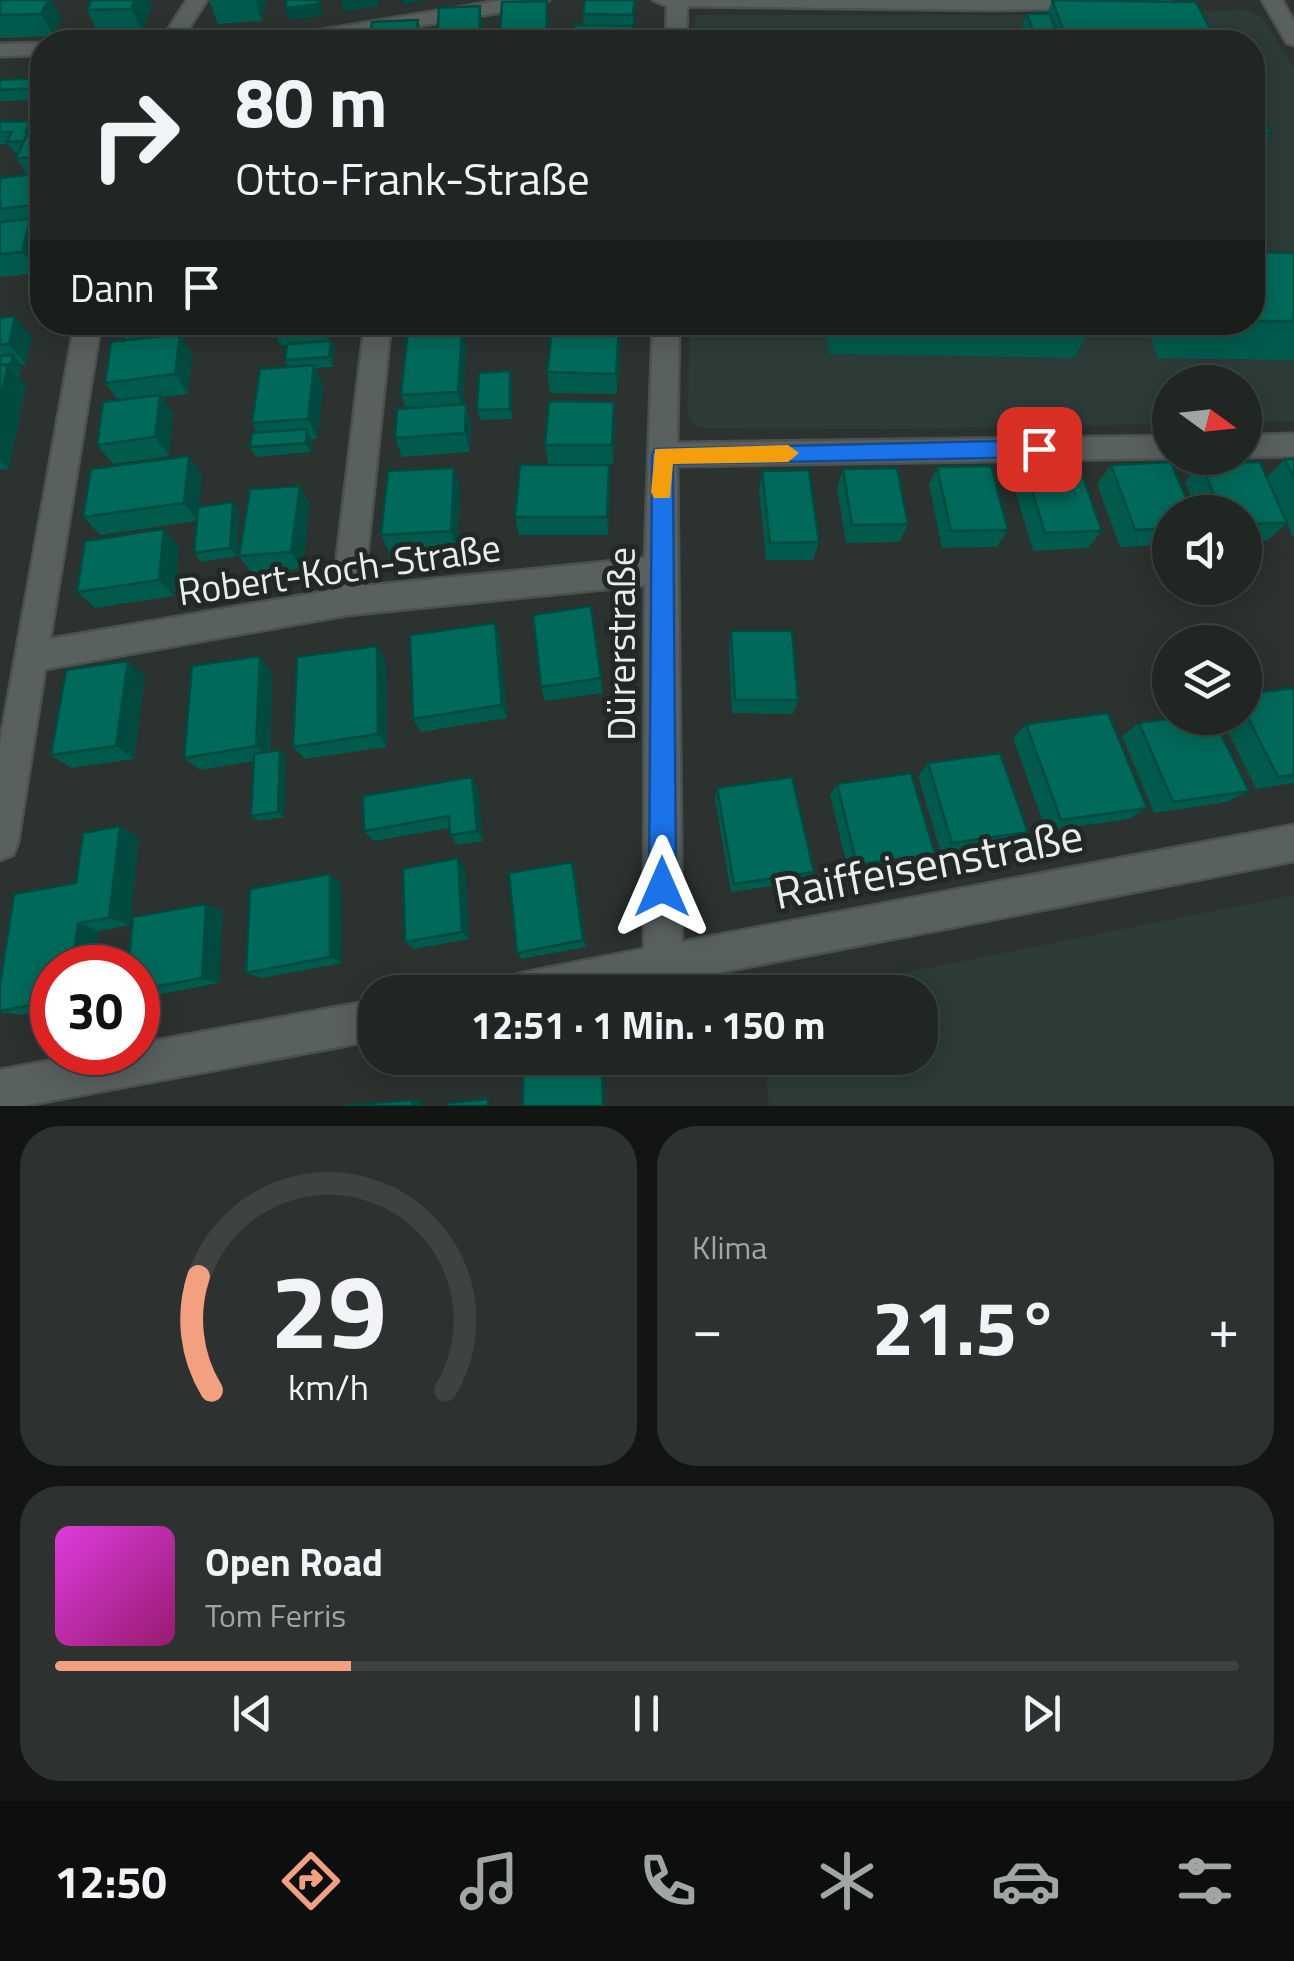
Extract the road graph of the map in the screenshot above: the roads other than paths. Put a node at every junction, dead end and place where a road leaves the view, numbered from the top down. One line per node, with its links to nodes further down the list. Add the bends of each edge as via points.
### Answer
1 (197, 0): 7 (street)
2 (539, 0): 8 (street)
3 (663, 0): 4 (street)
4 (678, 0): 5 (street); 9 (street)
5 (1162, 0)
6 (1272, 0): 10 (street)
7 (178, 30)
8 (358, 30)
9 (677, 30)
10 (1294, 38)
11 (30, 49): 12 (street)
12 (0, 50)
13 (86, 335): 22 (street)
14 (377, 335): 21 (street)
15 (666, 335): 19 (street, Dürerstraße)
16 (1294, 445): 18 (street)
17 (1152, 446): 19 (street)
18 (1262, 446)
19 (663, 455): 20 (street, Dürerstraße)
20 (660, 570): 21 (street, Robert-Koch-Straße); 25 (street, Dürerstraße)
21 (348, 601): 22 (street, Robert-Koch-Straße)
22 (32, 657): 23 (street)
23 (0, 842)
24 (1294, 843): 25 (street, Raiffeisenstraße)
25 (663, 966): 26 (street, Raiffeisenstraße)
26 (614, 975)
27 (358, 1023): 28 (street)
28 (0, 1090)

